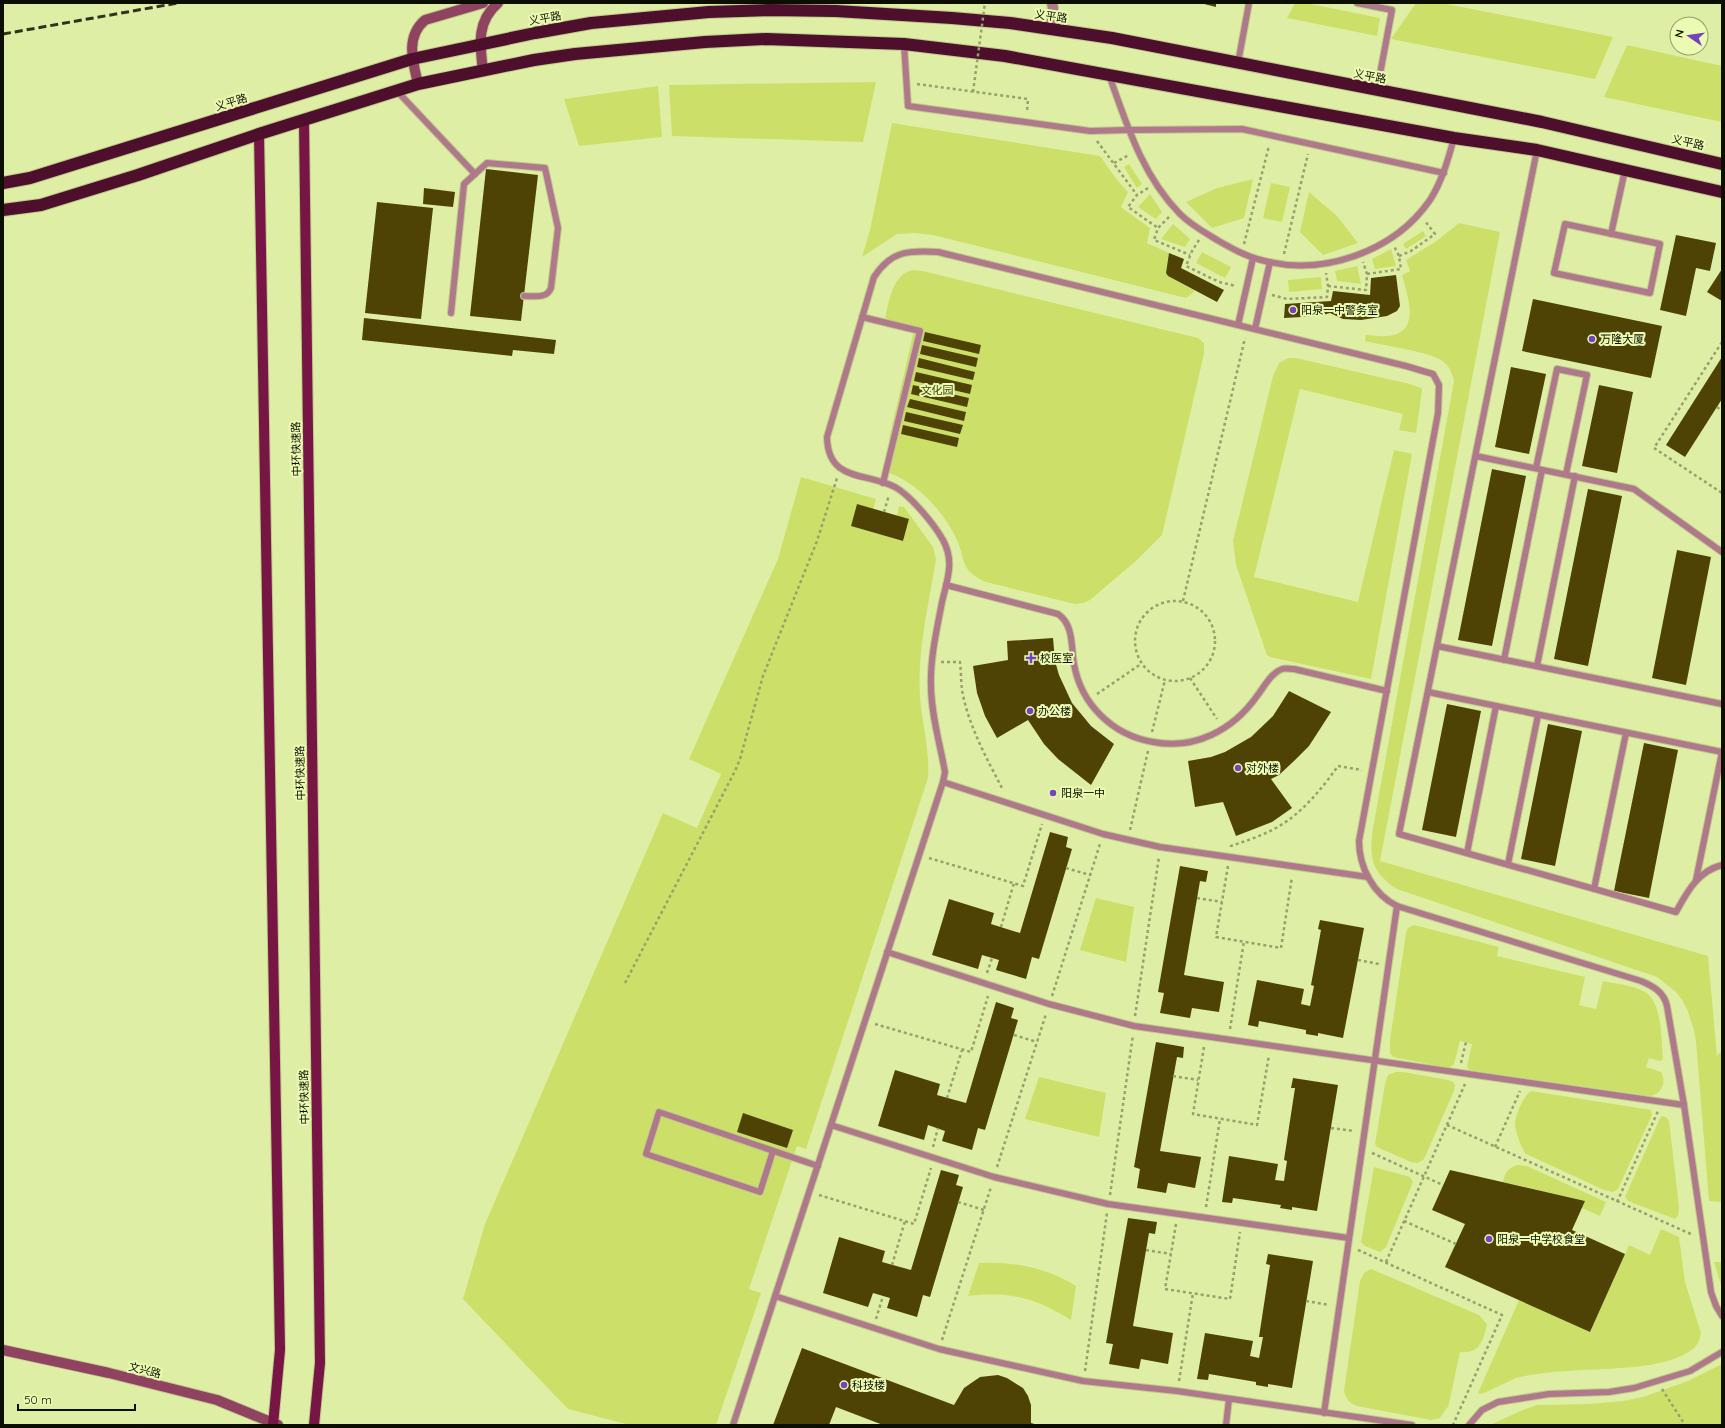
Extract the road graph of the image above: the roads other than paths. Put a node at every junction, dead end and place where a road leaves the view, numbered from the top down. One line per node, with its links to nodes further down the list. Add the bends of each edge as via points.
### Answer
1 (483, 3): 9 (main road, via 425,20 419,25 412,42)
2 (498, 3): 8 (main road, via 484,21)
3 (1052, 3): 6 (street)
4 (1249, 3): 10 (lane)
5 (1357, 3): 15 (lane, via 1392,10)
6 (1051, 30): 8 (highway, 义平路, via 1010,23 836,10 746,11 709,12 591,24); 10 (highway, 义平路, via 1112,38)
7 (904, 44): 11 (highway, via 766,39 705,42 575,54); 12 (highway, via 1005,56); 17 (lane, via 908,106 1090,131)
8 (480, 45): 9 (highway, 义平路); 11 (main road)
9 (412, 59): 13 (main road); 25 (highway, 义平路, via 30,178)
10 (1238, 63): 15 (highway, 义平路)
11 (483, 71): 13 (highway)
12 (1110, 75): 17 (lane); 19 (highway)
13 (418, 84): 14 (highway)
14 (396, 90): 16 (highway); 24 (lane)
15 (1377, 90): 21 (highway, 义平路, via 1542,122)
16 (304, 121): 18 (highway); 75 (main road, 中环快速路, via 320,1363)
17 (1128, 130): 23 (lane, via 1242,129); 29 (lane, via 1155,183 1176,209 1196,227)
18 (259, 134): 27 (highway, via 138,176 41,205); 74 (main road, via 280,1350)
19 (1454, 138): 20 (highway); 23 (lane)
20 (1537, 150): 22 (highway); 36 (lane)
21 (1722, 164)
22 (1625, 170): 26 (highway); 28 (lane)
23 (1444, 173): 30 (lane, via 1429,201 1391,239 1361,254 1337,261 1310,265)
24 (474, 174): 31 (lane, via 487,163 544,168 558,228 551,288 544,295); 32 (lane, via 464,184)
25 (3, 183)
26 (1722, 192)
27 (3, 210)
28 (1611, 234): 28 (lane, via 1565,224 1554,273 1650,293 1660,244)
29 (1253, 258): 30 (lane); 34 (lane)
30 (1270, 262): 35 (lane)
31 (524, 296)
32 (451, 313)
33 (862, 317): 34 (lane, via 874,277 880,268 894,256 906,251 920,251 938,252); 40 (lane, via 827,437 828,449 833,462 840,468); 40 (lane, via 920,331)
34 (1238, 325): 35 (lane)
35 (1255, 329): 46 (lane, via 1427,371 1433,374 1439,385 1438,413)
36 (1476, 456): 37 (lane); 43 (lane)
37 (1539, 469): 38 (lane); 38 (lane, via 1557,369 1565,370 1587,375); 44 (lane)
38 (1566, 474): 39 (lane)
39 (1575, 476): 41 (lane, via 1634,489); 45 (lane)
40 (883, 483): 42 (lane, via 903,494 936,528 944,542 950,563)
41 (1722, 552)
42 (946, 585): 46 (lane, via 1058,614 1065,619 1070,629 1076,676 1087,700 1112,726 1128,735 1150,742 1191,742 1224,729 1242,714 1273,675 1282,669); 53 (lane, via 937,626 931,686 945,772)
43 (1437, 646): 44 (lane); 47 (lane)
44 (1504, 660): 45 (lane)
45 (1537, 666): 48 (lane)
46 (1386, 691): 57 (lane, via 1359,841 1361,860)
47 (1428, 692): 49 (lane); 54 (lane, via 1399,834)
48 (1722, 704)
49 (1496, 706): 50 (lane); 54 (lane)
50 (1538, 715): 51 (lane); 55 (lane)
51 (1626, 733): 52 (lane); 59 (lane)
52 (1722, 752): 58 (lane)
53 (943, 782): 57 (lane, via 1103,834 1160,847); 61 (lane)
54 (1467, 853): 55 (lane)
55 (1508, 864): 59 (lane)
56 (1722, 865): 58 (lane)
57 (1368, 877): 60 (lane, via 1381,896)
58 (1696, 880): 59 (lane, via 1676,912)
59 (1594, 889)
60 (1397, 906): 62 (lane); 63 (lane, via 1641,980 1656,988 1666,1001)
61 (887, 952): 62 (lane, via 1049,1004 1134,1026); 64 (lane)
62 (1375, 1061): 63 (lane); 67 (lane)
63 (1684, 1105): 69 (lane, via 1711,1292)
64 (831, 1125): 66 (lane); 67 (lane, via 994,1177 1108,1204)
65 (773, 1150): 65 (lane, via 659,1112 646,1154 760,1192); 66 (lane)
66 (818, 1166): 68 (lane)
67 (1349, 1238): 73 (lane)
68 (775, 1296): 72 (lane, via 939,1349 1083,1381); 76 (lane)
69 (1722, 1316)
70 (3, 1350): 74 (main road, 文兴路, via 217,1400)
71 (1722, 1352): 79 (lane, via 1690,1370 1634,1388 1608,1392 1549,1394 1498,1402 1482,1410)
72 (1230, 1399): 73 (lane); 77 (lane)
73 (1324, 1413): 78 (lane)
74 (275, 1424)
75 (314, 1425)
76 (733, 1425)
77 (1226, 1425)
78 (1412, 1425)
79 (1469, 1425)

